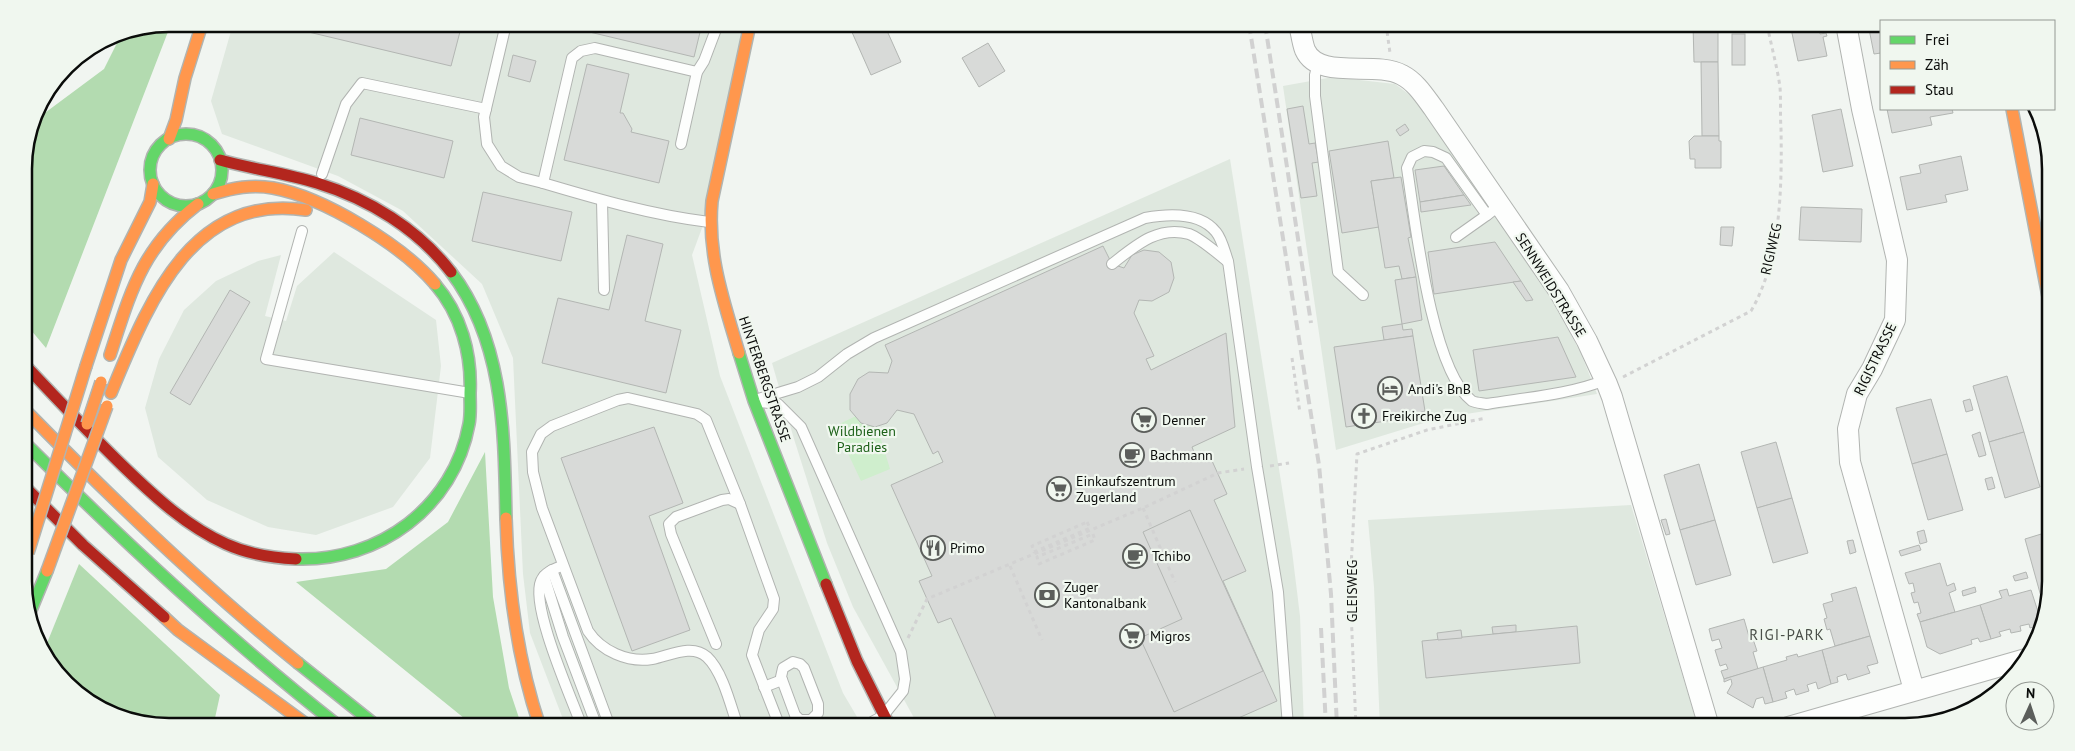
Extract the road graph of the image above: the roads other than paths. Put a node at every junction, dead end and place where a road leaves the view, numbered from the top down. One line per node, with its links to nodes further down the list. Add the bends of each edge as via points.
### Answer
1 (1301, 32): 7 (street, via 1306,51)
2 (1848, 32): 52 (street, RIGISTRASSE, via 1896,260 1895,320 1857,394 1848,429 1850,462)
3 (199, 33): 12 (main road)
4 (504, 33): 9 (lane)
5 (715, 33): 8 (lane)
6 (748, 33): 23 (main road, HINTERBERGSTRASSE, via 718,169)
7 (1318, 63): 22 (street, SENNWEIDSTRASSE, via 1340,69 1388,69 1404,75 1418,88); 33 (lane, via 1315,96 1338,272)
8 (697, 72): 14 (lane); 17 (lane, via 595,48 581,51 572,58)
9 (486, 109): 16 (lane, via 362,83 346,104); 17 (lane, via 487,144 501,166 519,177)
10 (2012, 110): 31 (main road)
11 (200, 123): 13 (main road)
12 (169, 139): 13 (main road, via 190,135); 18 (main road, via 153,160)
13 (204, 139): 15 (main road, via 214,147)
14 (681, 144)
15 (220, 160): 19 (main road, via 219,181); 57 (main road, via 307,180 336,190 388,216 433,250 452,270 466,292 484,329 495,366 502,415 511,603 523,671)
16 (322, 174)
17 (543, 182): 20 (lane)
18 (153, 184): 21 (main road, via 168,202 183,207); 42 (main road, bridge, via 150,202 121,260)
19 (213, 194): 21 (main road); 24 (main road, via 252,186 286,192 317,202)
20 (602, 201): 23 (lane, via 671,217); 32 (lane)
21 (198, 204): 44 (main road, bridge, via 164,233 134,285)
22 (1493, 210): 26 (lane); 35 (street, SENNWEIDSTRASSE, via 1559,291); 35 (lane, via 1446,158 1424,151 1412,157 1407,168 1431,315 1449,367 1462,390 1473,402 1486,404)
23 (710, 222): 37 (main road, HINTERBERGSTRASSE, via 712,254)
24 (359, 225): 36 (main road, via 412,260 446,298 464,337); 44 (main road, bridge, via 325,213 284,208 251,212 213,228 187,250 160,285 142,321)
25 (302, 231): 36 (lane, via 266,359)
26 (1456, 237)
27 (1076, 247): 28 (lane, via 1087,246); 29 (lane, via 1145,218 1165,215 1191,218 1211,228 1216,232); 37 (lane, via 874,338 798,387)
28 (1094, 250)
29 (1228, 261): 30 (lane, via 1189,234 1166,232 1144,239); 66 (lane, via 1278,592)
30 (1112, 264)
31 (2042, 265)
32 (604, 290)
33 (1364, 295)
34 (33, 374): 36 (main road, via 139,481 182,518 233,547 287,561 318,561 356,553 380,543 414,521 435,499 456,464 469,426)
35 (1606, 382): 67 (street, SENNWEIDSTRASSE)
36 (472, 394)
37 (754, 401): 53 (main road, HINTERBERGSTRASSE, via 857,661); 53 (lane, via 778,404 801,427 901,652 905,686)
38 (33, 418): 56 (main road, via 209,588)
39 (33, 451): 55 (main road, via 155,571)
40 (33, 495): 54 (main road, via 83,545 178,630)
41 (740, 504): 43 (lane, via 706,420 697,414 638,399 618,400 552,426 534,445 532,465 537,490); 48 (lane, via 722,500 676,517 670,524 671,534); 51 (lane, via 774,599 773,608 759,630 753,650)
42 (33, 535)
43 (562, 566): 45 (lane); 61 (lane, via 588,631 600,645 636,659 691,651 706,657 719,675)
44 (43, 568): 46 (main road); 47 (main road)
45 (548, 573): 58 (lane, via 539,586 544,623); 59 (lane, via 563,637); 60 (lane)
46 (33, 584)
47 (34, 598)
48 (716, 644)
49 (2016, 662): 52 (street)
50 (782, 680): 51 (lane); 63 (lane, via 795,715); 64 (lane, via 786,665 797,662 802,666 818,704)
51 (764, 687): 62 (lane)
52 (1914, 690): 68 (street)
53 (883, 716): 65 (lane)
54 (298, 718)
55 (329, 718)
56 (367, 718)
57 (537, 718)
58 (579, 718)
59 (594, 718)
60 (606, 718)
61 (735, 718)
62 (776, 718)
63 (800, 718)
64 (814, 718)
65 (879, 718)
66 (1287, 718)
67 (1706, 718)
68 (1819, 718)

